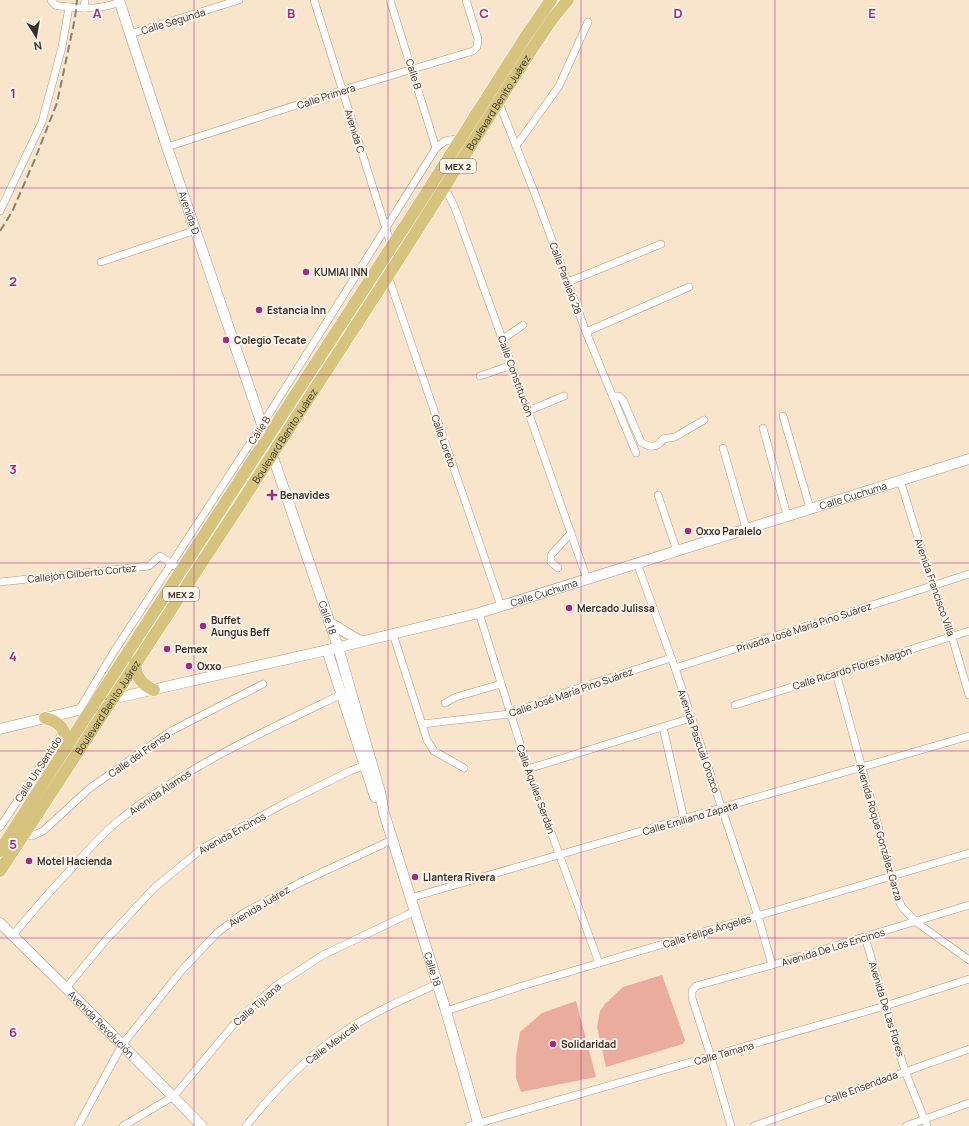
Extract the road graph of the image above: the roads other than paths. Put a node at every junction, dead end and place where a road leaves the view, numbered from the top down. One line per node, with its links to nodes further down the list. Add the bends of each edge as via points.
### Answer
1 (84, 0): 11 (street)
2 (239, 0): 14 (street, Calle Segunda)
3 (314, 0): 17 (street, Avenida C)
4 (390, 0): 15 (street, Calle B)
5 (466, 0): 15 (street, Calle Primera, via 478,39 477,47 473,51)
6 (551, 0): 12 (main road, Boulevard Benito Juárez / MEX 2)
7 (568, 0): 16 (main road, Boulevard Benito Juárez / MEX 2, via 553,18)
8 (52, 1): 10 (street, via 59,6)
9 (119, 1): 11 (street, via 104,8); 14 (street, Avenida D)
10 (69, 7): 11 (street); 25 (street, via 62,47 42,122)
11 (84, 8)
12 (541, 15): 16 (main road, via 543,20 524,51); 19 (main road, Boulevard Benito Juárez / MEX 2)
13 (588, 22): 20 (street, via 559,86)
14 (130, 34): 21 (street, Avenida D)
15 (412, 69): 17 (street, Calle Primera); 22 (street, Calle B)
16 (520, 69): 18 (main road, Boulevard Benito Juárez / MEX 2)
17 (343, 90): 21 (street, Calle Primera); 26 (street, Avenida C)
18 (499, 103): 20 (street, Calle Paralelo 28); 24 (main road, Boulevard Benito Juárez / MEX 2)
19 (461, 138): 22 (street, via 445,141); 23 (main road, Boulevard Benito Juárez / MEX 2)
20 (516, 146): 33 (street, Calle Paralelo 28)
21 (167, 147): 27 (street, Avenida D)
22 (436, 148): 26 (street, Calle B)
23 (437, 176): 24 (street, Calle Constitución); 29 (main road, Boulevard Benito Juárez / MEX 2)
24 (445, 187): 31 (main road, Boulevard Benito Juárez / MEX 2); 37 (street, Calle Constitución)
25 (0, 211)
26 (385, 229): 29 (street, Avenida C); 45 (street, Calle B)
27 (196, 230): 30 (street); 45 (street, Avenida D)
28 (661, 244): 33 (street)
29 (391, 245): 31 (street, Avenida C); 47 (main road, Boulevard Benito Juárez / MEX 2)
30 (101, 262)
31 (397, 262): 32 (main road, Boulevard Benito Juárez / MEX 2)
32 (388, 276): 50 (main road, Boulevard Benito Juárez / MEX 2); 66 (street, Calle Loreto)
33 (568, 282): 36 (street, Calle Paralelo 28)
34 (689, 287): 36 (street)
35 (523, 325): 37 (street)
36 (586, 332): 41 (street, Calle Paralelo 28)
37 (503, 339): 38 (street, Calle Constitución)
38 (512, 365): 39 (street); 42 (street, Calle Constitución)
39 (480, 376)
40 (564, 396): 42 (street)
41 (612, 396): 44 (street, via 619,396 623,400 641,442 645,445 653,447 660,444 663,439 676,437); 49 (street, Calle Paralelo 28)
42 (528, 411): 57 (street, Calle Constitución)
43 (783, 416): 54 (street)
44 (704, 420)
45 (262, 425): 47 (street, Calle 18); 60 (street, Calle B)
46 (763, 428): 55 (street)
47 (267, 437): 50 (street, Calle 18); 60 (main road, Boulevard Benito Juárez / MEX 2)
48 (723, 448): 56 (street)
49 (636, 453)
50 (272, 454): 68 (street, Calle 18); 76 (main road, Boulevard Benito Juárez / MEX 2)
51 (969, 459): 52 (street, Calle Cuchuma)
52 (900, 480): 54 (street, Calle Cuchuma); 65 (street, Avenida Francisco Villa)
53 (658, 495): 58 (street)
54 (810, 508): 55 (street, Calle Cuchuma)
55 (787, 515): 56 (street, Calle Cuchuma)
56 (746, 528): 58 (street, Calle Cuchuma)
57 (571, 533): 61 (street, via 551,555 551,562); 63 (street, Calle Constitución)
58 (676, 551): 59 (street, Calle Cuchuma)
59 (637, 563): 63 (street, Calle Cuchuma); 75 (street, Avenida Pascual Orozco)
60 (176, 566): 64 (street, Callejón Gilberto Cortez, via 160,556 149,566); 87 (main road, Boulevard Benito Juárez / MEX 2); 88 (street, Calle B, via 113,653)
61 (558, 568)
62 (969, 574): 65 (street)
63 (587, 579): 66 (street, Calle Cuchuma)
64 (0, 582)
65 (934, 586): 71 (street, Avenida Francisco Villa); 77 (street, Privada José María Pino Suárez)
66 (501, 606): 67 (street, Calle Cuchuma)
67 (479, 613): 70 (street, Calle Cuchuma); 80 (street, Calle Aquiles Serdán)
68 (329, 622): 72 (street); 73 (street, Calle 18)
69 (969, 631): 71 (street, Calle Ricardo Flores Magón)
70 (394, 634): 72 (street, Calle Cuchuma); 92 (street)
71 (952, 637): 78 (street, Calle Ricardo Flores Magón); 83 (street, Avenida Francisco Villa)
72 (360, 642): 73 (street, Calle Cuchuma)
73 (338, 647): 74 (street, Calle Cuchuma); 99 (street, Calle 18)
74 (327, 650): 81 (street, Calle Cuchuma); 82 (street, Calle 18)
75 (671, 658): 77 (street, Avenida Pascual Orozco); 89 (street, Calle José María Pino Suárez)
76 (135, 663): 81 (main road, via 140,681); 84 (main road, Boulevard Benito Juárez / MEX 2)
77 (675, 668): 91 (street, Avenida Pascual Orozco)
78 (836, 673): 86 (street, Calle Ricardo Flores Magón); 101 (street, Avenida Roque González Garza)
79 (263, 684): 106 (street, Calle del Frenso, via 171,731 90,788 43,830 32,836)
80 (501, 684): 85 (street, via 456,697); 89 (street, Calle Aquiles Serdán)
81 (154, 690): 84 (street, Calle Cuchuma)
82 (342, 694): 99 (street, Calle 18); 119 (street, Avenida Álamos, via 230,749 152,796 117,822 87,851)
83 (969, 695)
84 (112, 699): 87 (street, Calle Cuchuma); 98 (main road, Boulevard Benito Juárez / MEX 2)
85 (445, 703)
86 (735, 705)
87 (92, 707): 88 (street, Calle Cuchuma); 97 (main road, Boulevard Benito Juárez / MEX 2); 98 (main road, via 94,715 79,738)
88 (79, 710): 90 (street, Calle Cuchuma)
89 (510, 714): 92 (street, Calle José María Pino Suárez); 102 (street, Calle Aquiles Serdán)
90 (45, 718): 94 (street, Calle Cuchuma); 95 (main road, via 55,721)
91 (691, 718): 93 (street); 103 (street, Avenida Pascual Orozco)
92 (422, 724): 100 (street, via 434,752)
93 (663, 727): 102 (street); 104 (street)
94 (0, 729)
95 (64, 731): 97 (main road); 105 (street, Calle Un Sentido)
96 (969, 736): 101 (street, Calle Emiliano Zapata)
97 (67, 746): 108 (main road, Boulevard Benito Juárez / MEX 2)
98 (78, 752): 106 (main road, Boulevard Benito Juárez / MEX 2)
99 (368, 764): 107 (street, Calle 18, via 380,792); 126 (street, Avenida Encinos, via 287,802 202,848 144,898)
100 (464, 768)
101 (862, 768): 103 (street, Calle Emiliano Zapata); 112 (street, Avenida Roque González Garza)
102 (528, 769): 110 (street, Calle Aquiles Serdán)
103 (722, 809): 104 (street, Calle Emiliano Zapata); 116 (street, Avenida Pascual Orozco)
104 (684, 819): 110 (street, Calle Emiliano Zapata)
105 (0, 827)
106 (24, 834): 111 (main road, Boulevard Benito Juárez / MEX 2)
107 (392, 840): 113 (street, Calle 18); 129 (street, Avenida Juárez, via 301,882 232,921 182,970)
108 (0, 851)
109 (969, 853): 112 (street, Calle Felipe Ángeles)
110 (560, 855): 113 (street, Calle Emiliano Zapata); 122 (street, Calle Aquiles Serdán)
111 (0, 871)
112 (891, 876): 116 (street, Calle Felipe Ángeles); 117 (street, Avenida Roque González Garza, via 902,907)
113 (410, 898): 115 (street, Calle 18)
114 (969, 905): 117 (street, Avenida De Los Encinos)
115 (414, 911): 125 (street, Calle 18); 133 (street, Calle Tijuana, via 324,955 278,985 239,1018)
116 (758, 916): 122 (street, Calle Felipe Ángeles); 123 (street, Avenida Pascual Orozco)
117 (916, 922): 120 (street, Avenida De Los Encinos); 121 (street, Avenida Roque González Garza)
118 (0, 923): 119 (street, Avenida Revolución)
119 (13, 935): 126 (street, Avenida Revolución)
120 (865, 937): 123 (street, Avenida De Los Encinos); 127 (street, Avenida De Las Flores)
121 (969, 960)
122 (599, 964): 128 (street, Calle Felipe Ángeles)
123 (772, 965): 131 (street, Avenida De Los Encinos, via 696,986 692,991)
124 (969, 979): 127 (street, Calle Tamana)
125 (437, 984): 128 (street, Calle 18); 140 (street, Calle Mexicali, via 370,1016 322,1048 291,1075)
126 (66, 988): 129 (street, Avenida Revolución)
127 (886, 1006): 131 (street, Calle Tamana); 132 (street, Avenida De Las Flores)
128 (446, 1011): 136 (street, Calle 18)
129 (122, 1045): 133 (street, Avenida Revolución); 137 (street, Avenida Juárez)
130 (969, 1049): 132 (street, Calle Ensendada)
131 (711, 1057): 136 (street, Calle Tamana); 141 (street)
132 (905, 1071): 135 (street, Avenida De Las Flores); 142 (street, Calle Ensendada)
133 (174, 1096): 138 (street, Calle Tijuana); 139 (street, Avenida Revolución)
134 (969, 1103): 135 (street)
135 (926, 1123): 143 (street)
136 (475, 1125)
137 (78, 1126)
138 (123, 1126)
139 (202, 1126)
140 (246, 1126)
141 (731, 1126)
142 (754, 1126)
143 (906, 1126)

